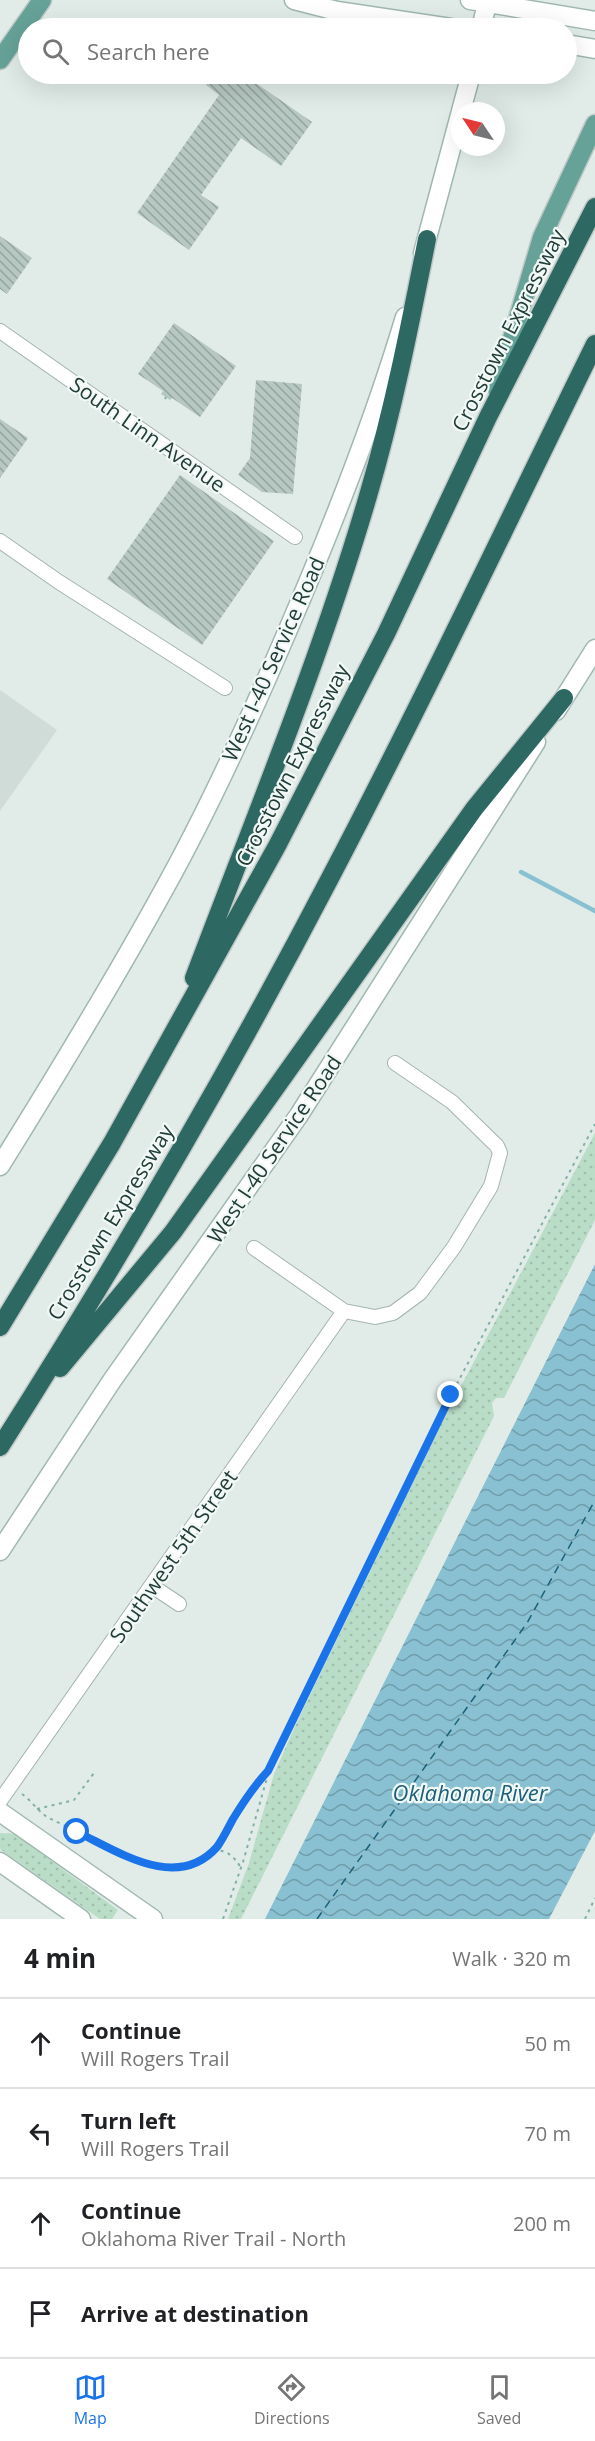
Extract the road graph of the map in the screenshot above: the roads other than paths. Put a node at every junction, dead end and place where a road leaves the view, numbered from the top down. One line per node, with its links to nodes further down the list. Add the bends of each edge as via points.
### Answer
1 (42, 0): 4 (main road)
2 (296, 0): 5 (main road)
3 (482, 1): 6 (main road); 7 (main road)
4 (29, 18)
5 (379, 18)
6 (481, 18)
7 (595, 21)
8 (18, 34): 11 (main road)
9 (577, 45): 10 (main road)
10 (595, 48)
11 (0, 60)
12 (465, 84): 13 (main road)
13 (462, 102)
14 (595, 124): 20 (main road, via 542,237)
15 (451, 150): 17 (main road, West I-40 Service Road)
16 (595, 207): 20 (highway, Crosstown Expressway)
17 (427, 239): 26 (highway, via 393,407 339,590); 28 (main road, West I-40 Service Road, via 390,363 344,493 246,724 163,892)
18 (0, 331): 21 (street, South Linn Avenue)
19 (595, 344): 32 (highway, Crosstown Expressway, via 327,884 142,1216)
20 (489, 417): 26 (highway, Crosstown Expressway, via 277,846)
21 (295, 537)
22 (0, 541): 24 (street)
23 (595, 649): 25 (main road, West I-40 Service Road)
24 (225, 688)
25 (564, 698): 32 (highway, via 474,808 173,1232); 34 (main road, West I-40 Service Road, via 299,1115 111,1382)
26 (168, 1045): 31 (highway, Crosstown Expressway)
27 (395, 1063): 30 (street, via 452,1102 497,1146 500,1154 491,1186 420,1293 393,1312 375,1317)
28 (0, 1166)
29 (254, 1248): 30 (street)
30 (344, 1311): 35 (street, Southwest 5th Street)
31 (0, 1327)
32 (18, 1418): 33 (highway, Crosstown Expressway)
33 (0, 1447)
34 (0, 1551)
35 (152, 1586): 36 (street); 37 (street, Southwest 5th Street)
36 (179, 1604)
37 (0, 1801)
38 (0, 1812): 41 (main road)
39 (0, 1862): 40 (main road)
40 (81, 1919)
41 (153, 1919)

